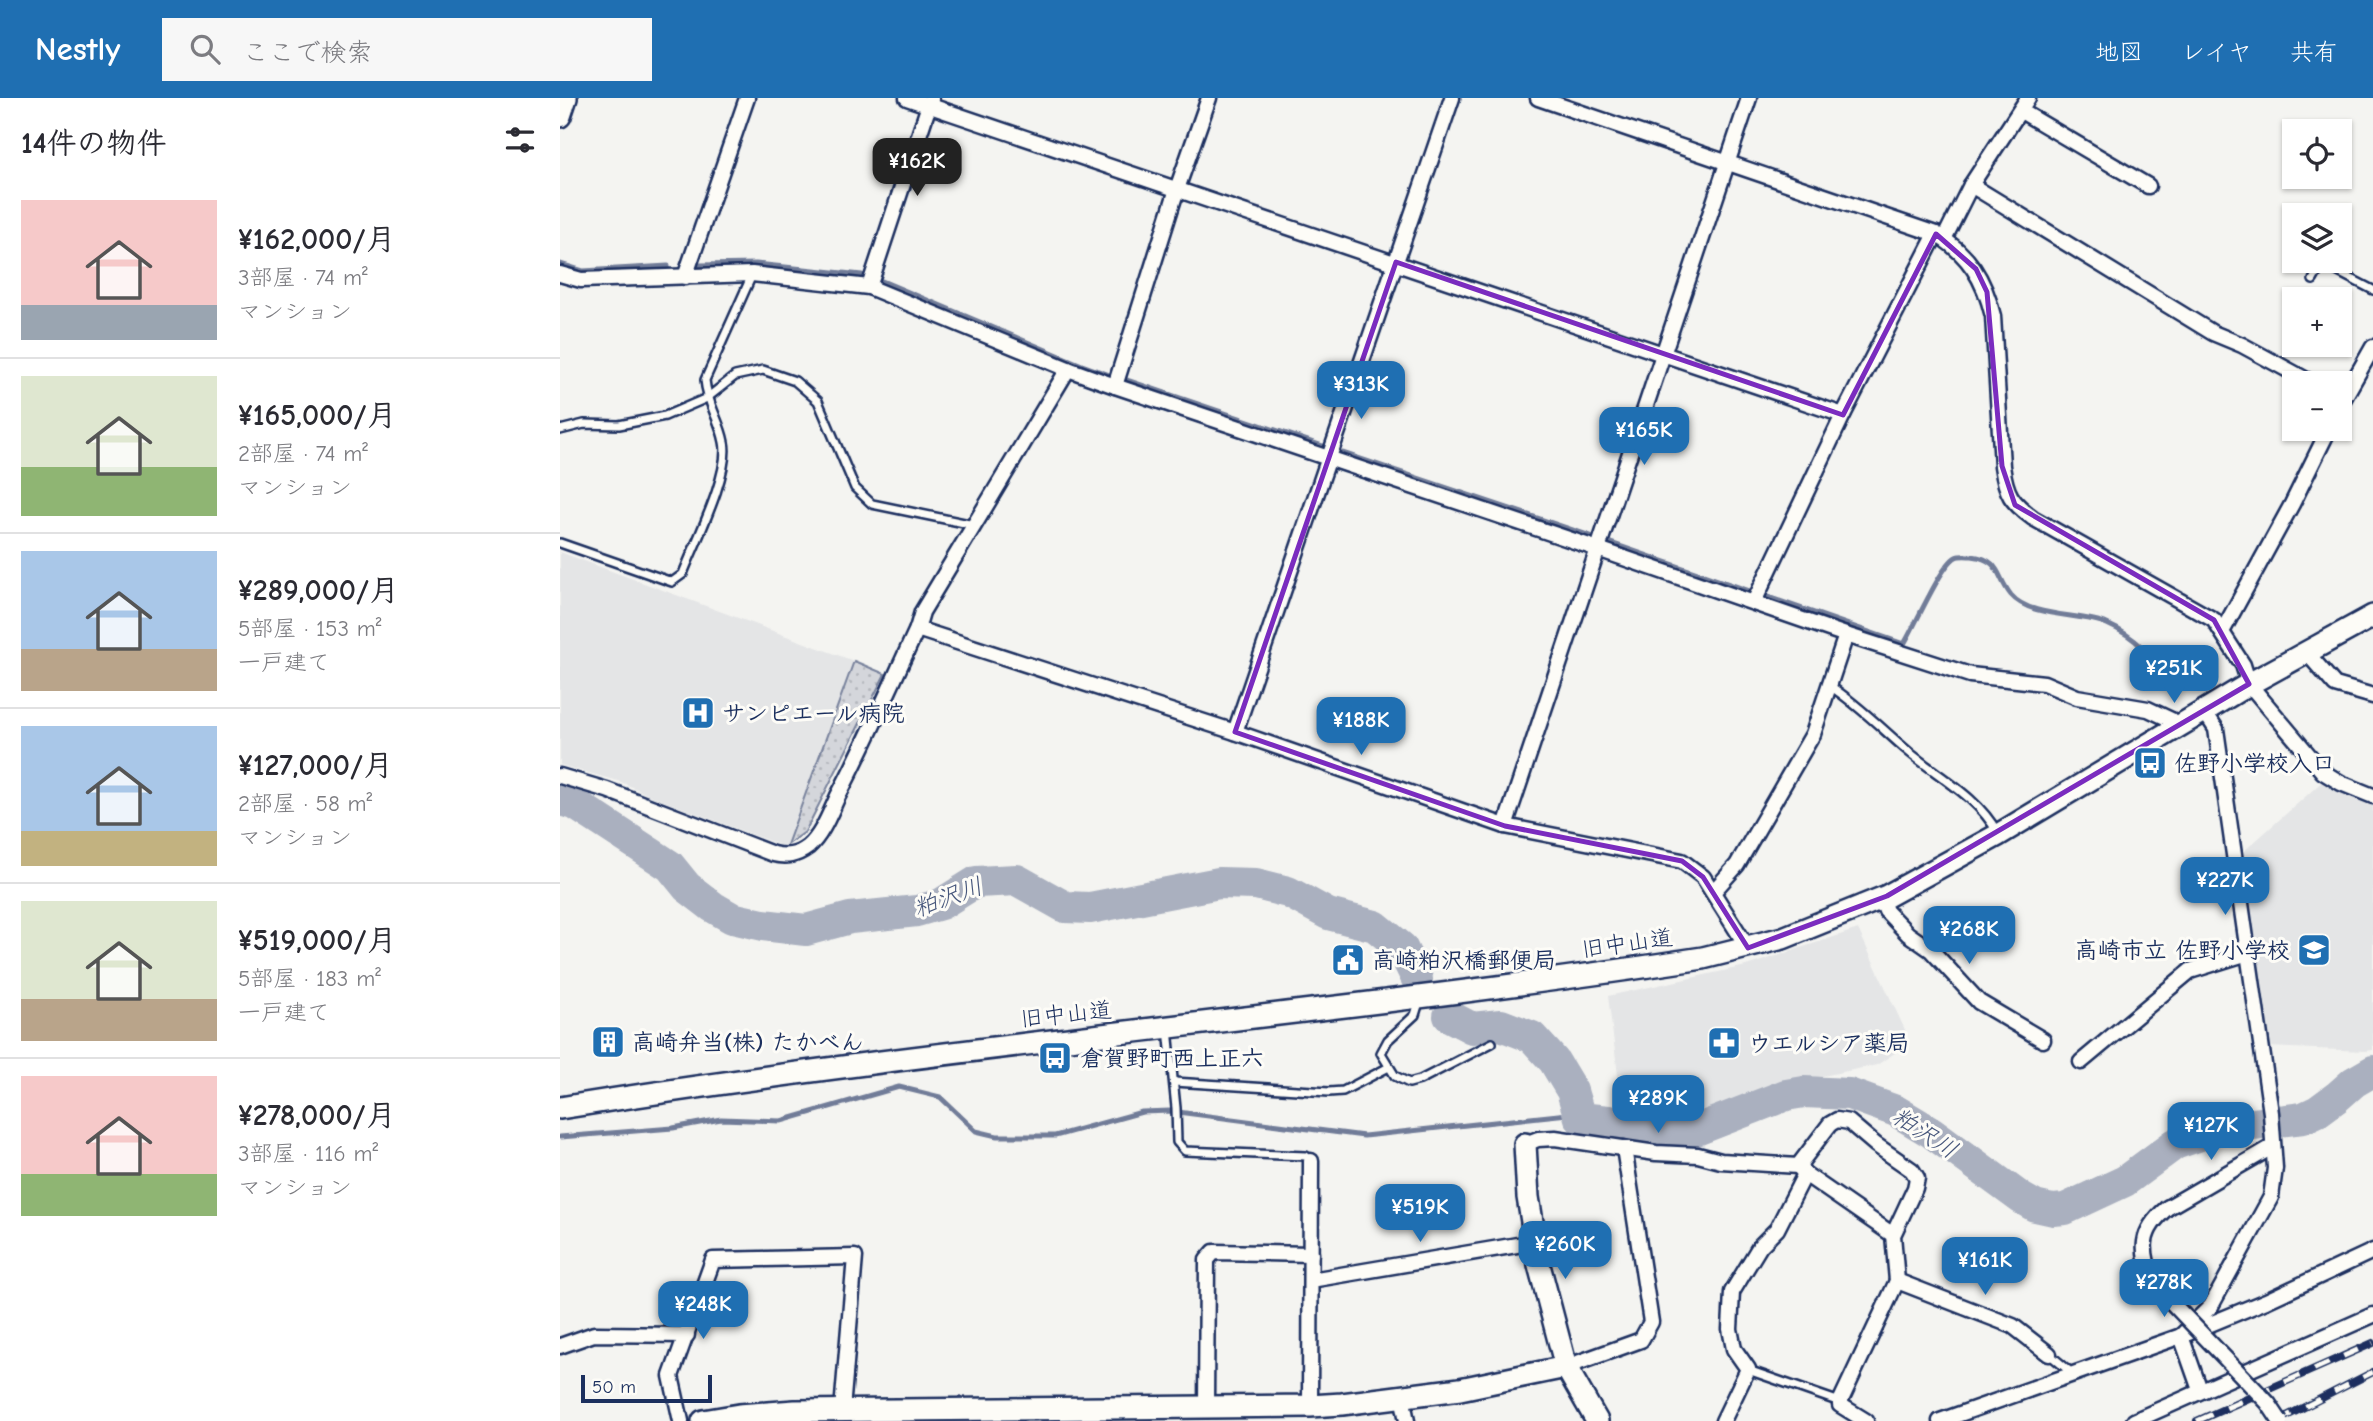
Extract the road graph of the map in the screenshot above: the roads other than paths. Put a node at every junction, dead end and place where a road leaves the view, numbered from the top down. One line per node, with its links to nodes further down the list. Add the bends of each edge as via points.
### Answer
1 (566, 98): 10 (main road)
2 (747, 98): 21 (street)
3 (907, 98): 8 (street)
4 (1209, 98): 14 (street)
5 (1452, 98): 16 (street)
6 (1538, 98): 11 (street)
7 (1749, 98): 11 (street)
8 (930, 102): 14 (street); 23 (street)
9 (2025, 104): 12 (street); 13 (street)
10 (560, 116)
11 (1727, 162): 15 (street); 26 (street)
12 (1971, 185): 15 (street); 28 (street, via 2213,333)
13 (2148, 186)
14 (1177, 189): 16 (street); 30 (street)
15 (1940, 237): 32 (street); 42 (street, via 1976,269 1987,292 1993,316 2002,466 2005,487 2015,505 2214,620)
16 (1396, 262): 26 (street); 35 (street)
17 (2316, 273): 22 (lane)
18 (2341, 273): 24 (lane)
19 (560, 274): 21 (street, via 581,280)
20 (752, 274): 21 (street); 23 (street); 31 (lane, via 705,380)
21 (685, 277)
22 (2313, 280)
23 (869, 287): 27 (street)
24 (2373, 290)
25 (2373, 347): 29 (street)
26 (1664, 353): 32 (street); 38 (street)
27 (1068, 369): 30 (street); 36 (street)
28 (2290, 371)
29 (2352, 382)
30 (1115, 386): 35 (street)
31 (707, 398): 33 (lane, via 665,416); 36 (lane, via 735,376 763,370 795,381 818,401 855,488 872,504); 37 (lane, via 725,443 721,480 683,574 672,582)
32 (1843, 415): 39 (street)
33 (560, 430)
34 (2323, 441): 42 (street)
35 (1330, 457): 38 (street); 50 (street)
36 (975, 525): 41 (street, via 922,612)
37 (560, 543)
38 (1598, 549): 39 (street); 53 (street)
39 (1754, 602): 43 (street)
40 (2373, 617): 44 (main road, 旧中山道)
41 (917, 629): 50 (street); 51 (street, via 819,834 796,854 772,854)
42 (2222, 632): 45 (street, via 2243,664)
43 (1846, 635): 46 (street); 49 (street, via 1970,675 2044,683 2077,697 2148,709)
44 (2307, 653): 45 (main road, 旧中山道); 47 (street, via 2335,685)
45 (2249, 684): 48 (main road, 旧中山道); 52 (street, via 2323,772)
46 (1830, 686): 54 (lane, via 1979,807); 55 (street, via 1813,734 1737,865)
47 (2373, 696)
48 (2205, 712): 49 (main road, 旧中山道); 58 (street, via 2216,729)
49 (2182, 724): 54 (main road, 旧中山道)
50 (1235, 732): 53 (street)
51 (560, 776)
52 (2373, 796)
53 (1505, 826): 55 (street, via 1682,861 1703,877)
54 (1998, 835): 56 (main road, 旧中山道)
55 (1713, 892): 57 (street)
56 (1881, 898): 57 (main road, 旧中山道); 61 (street, via 1886,911 1931,950 1979,1002)
57 (1748, 948): 59 (main road, 旧中山道)
58 (2248, 953): 63 (street, via 2190,971); 68 (street, via 2274,1133)
59 (1421, 998): 60 (main road, 旧中山道); 64 (lane, via 1415,1014 1381,1053)
60 (1168, 1028): 65 (lane); 66 (main road, 旧中山道)
61 (2043, 1040)
62 (1492, 1043): 64 (lane, via 1409,1083)
63 (2081, 1062)
64 (1389, 1067): 65 (lane, via 1343,1091 1329,1092)
65 (1174, 1082): 70 (lane, via 1177,1142 1185,1151 1306,1156)
66 (560, 1108)
67 (1525, 1144): 69 (street, via 1555,1138); 73 (main road)
68 (2272, 1147): 80 (street, via 2271,1197 2211,1306); 105 (street, bridge, via 2167,1208 2151,1223 2144,1244 2153,1283)
69 (1624, 1148): 71 (street); 83 (street, via 1651,1322 1641,1340)
70 (1311, 1161): 75 (street)
71 (1801, 1170): 72 (street); 72 (street, via 1830,1124 1849,1122 1917,1178); 84 (street, via 1777,1229 1760,1246 1732,1292 1734,1349)
72 (1893, 1235): 77 (street)
73 (1535, 1242): 76 (street); 83 (main road)
74 (2373, 1251): 80 (street)
75 (1311, 1254): 76 (street); 91 (street, via 1214,1252 1207,1259)
76 (1311, 1280): 89 (street)
77 (1897, 1281): 82 (street, via 2013,1326); 88 (street)
78 (2373, 1315): 86 (street)
79 (687, 1335): 81 (street, via 594,1334); 92 (street, via 713,1260 855,1257); 96 (street, via 671,1376)
80 (2181, 1336): 85 (street); 86 (street)
81 (560, 1346)
82 (2049, 1354): 85 (lane)
83 (1566, 1367): 87 (main road); 99 (main road)
84 (1748, 1370): 88 (lane); 100 (street)
85 (2073, 1374): 90 (street)
86 (2200, 1391): 104 (street)
87 (1402, 1396): 89 (main road); 98 (street)
88 (1840, 1402): 101 (street)
89 (1310, 1406): 91 (main road)
90 (1983, 1406): 102 (street); 103 (street)
91 (1206, 1407): 93 (main road)
92 (842, 1410): 94 (main road); 95 (main road)
93 (1164, 1414): 94 (main road)
94 (979, 1415)
95 (795, 1416): 97 (main road, via 739,1415)
96 (681, 1421)
97 (703, 1421)
98 (1408, 1421)
99 (1597, 1421)
100 (1723, 1421)
101 (1866, 1421)
102 (1940, 1421)
103 (1988, 1421)
104 (2134, 1421)
105 (2280, 1421)

